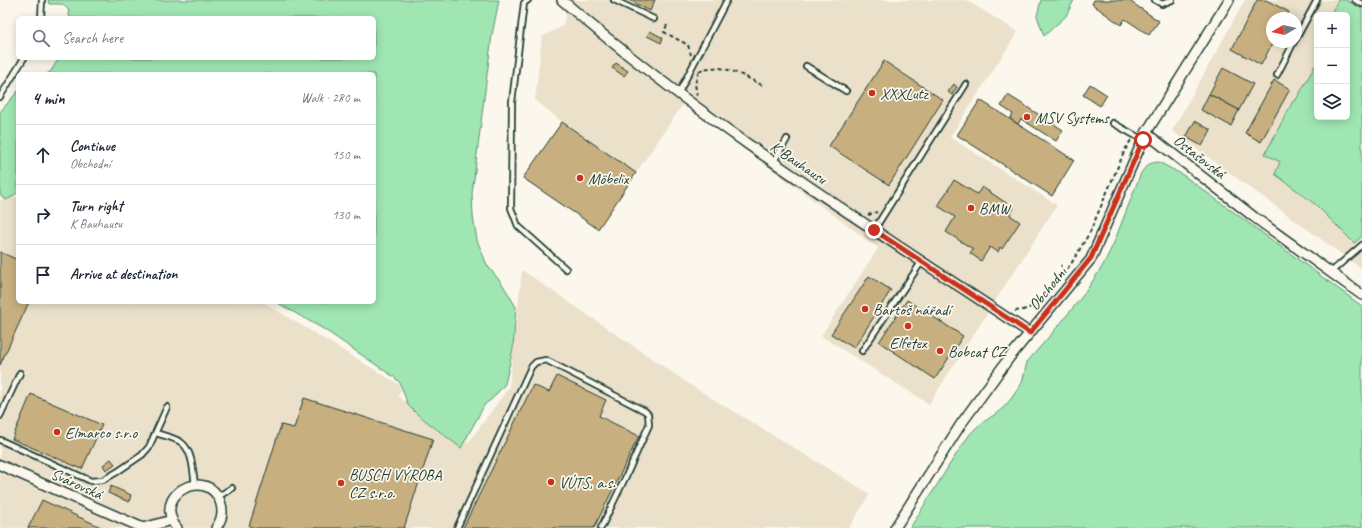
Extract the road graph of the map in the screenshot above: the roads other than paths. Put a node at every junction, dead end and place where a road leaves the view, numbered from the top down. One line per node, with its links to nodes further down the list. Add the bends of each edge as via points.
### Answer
1 (42, 0): 12 (lane)
2 (528, 0): 30 (lane, via 524,3 512,102 511,208 518,226)
3 (562, 0): 21 (street, K Bauhausu)
4 (614, 0): 13 (lane)
5 (727, 0): 21 (lane)
6 (1155, 0): 7 (lane, via 1162,4)
7 (1172, 0)
8 (1229, 0): 24 (street)
9 (1317, 0): 14 (lane)
10 (1355, 0): 11 (lane)
11 (1362, 4)
12 (40, 16)
13 (654, 19)
14 (1302, 28)
15 (1291, 48): 18 (lane)
16 (23, 60): 22 (lane)
17 (806, 66): 20 (lane)
18 (1277, 74)
19 (966, 84): 27 (lane)
20 (846, 91)
21 (678, 94): 26 (street, K Bauhausu)
22 (0, 97)
23 (1113, 123): 24 (lane, via 1134,135)
24 (1144, 137): 31 (street, Ostašovská); 33 (street, Obchodní, via 1091,258)
25 (787, 140): 26 (lane)
26 (773, 162): 27 (street, K Bauhausu)
27 (874, 230): 29 (street, K Bauhausu)
28 (1362, 246): 31 (lane)
29 (922, 261): 33 (street, K Bauhausu); 34 (lane)
30 (566, 269)
31 (1331, 272): 32 (street, Ostašovská)
32 (1362, 295)
33 (1030, 333): 50 (street, Obchodní, via 961,424)
34 (862, 351)
35 (20, 373): 37 (lane)
36 (167, 407): 38 (lane)
37 (0, 416)
38 (156, 433): 39 (lane, via 142,455 103,480 91,482); 41 (lane, via 183,443 192,463)
39 (0, 440)
40 (0, 465): 45 (street, Svárovská)
41 (194, 485): 43 (street, via 204,486); 44 (street, via 185,487 177,493 170,510)
42 (232, 488): 43 (lane)
43 (218, 496): 47 (street, via 223,507 222,519)
44 (172, 520): 45 (street); 46 (street)
45 (143, 528)
46 (177, 528)
47 (216, 528)
48 (457, 528): 49 (lane, via 531,367 536,362 546,360 648,414 648,425)
49 (601, 528)
50 (894, 528)

